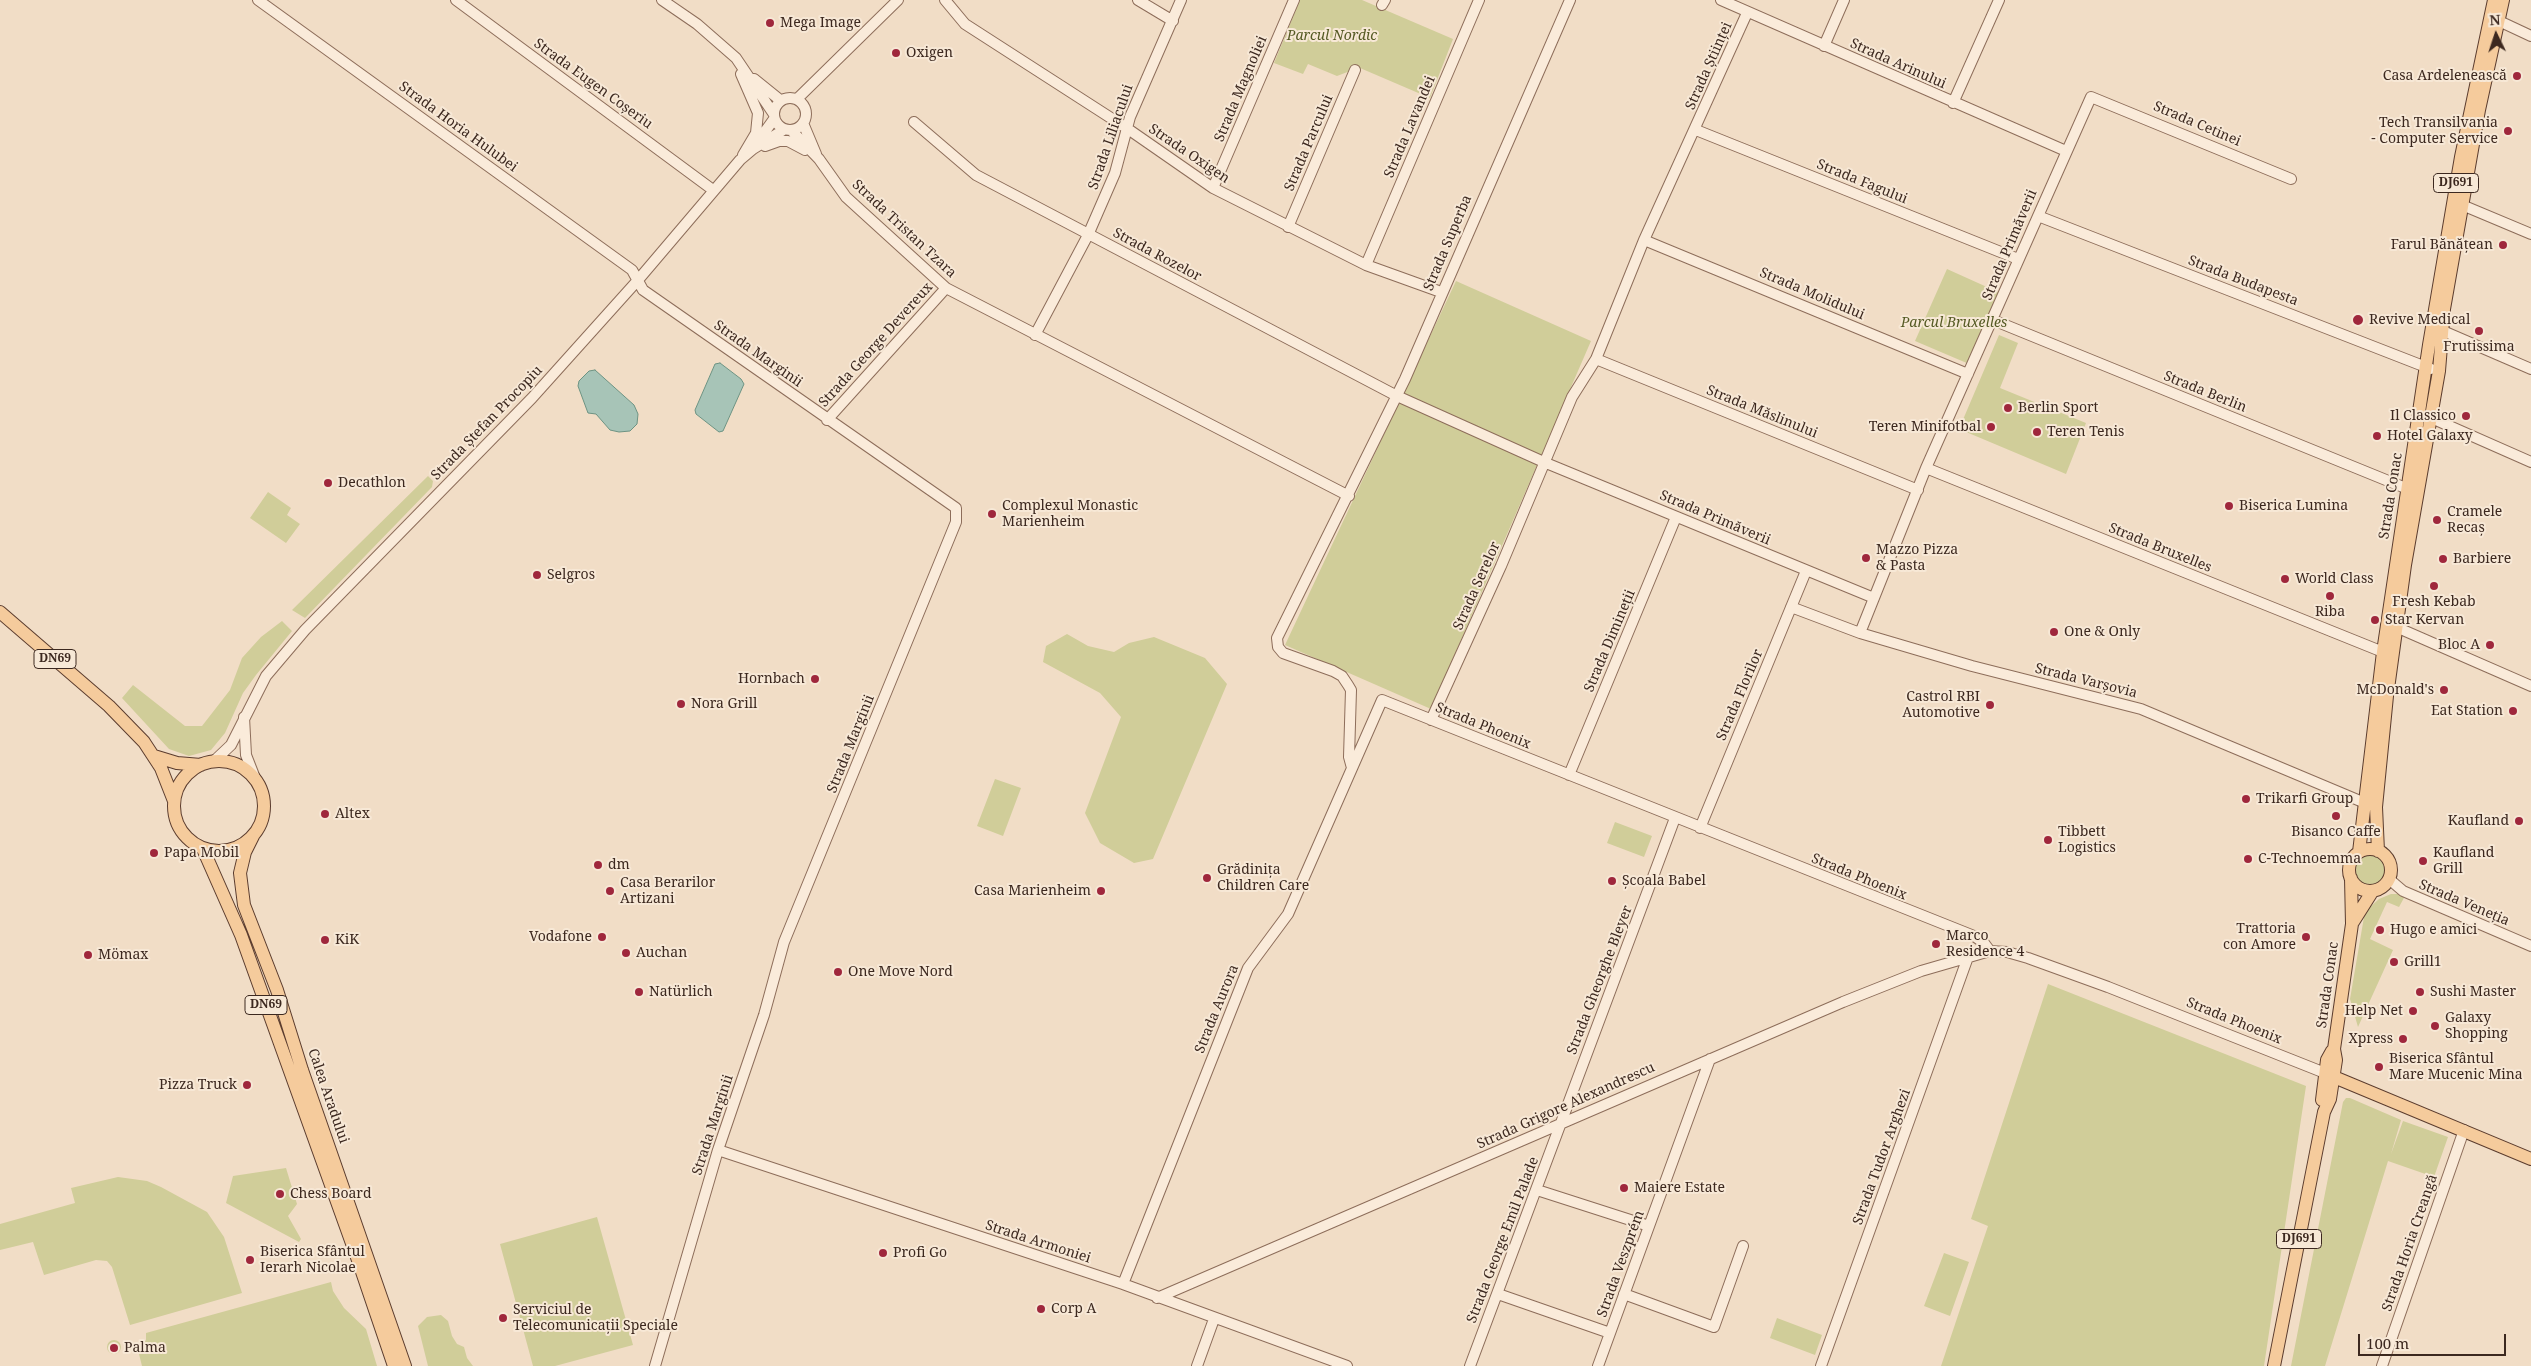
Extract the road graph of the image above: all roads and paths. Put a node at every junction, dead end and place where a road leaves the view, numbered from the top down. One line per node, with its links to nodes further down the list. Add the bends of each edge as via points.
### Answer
1 (258, 0): 51 (street, Strada Horia Hulubei, via 632,270)
2 (456, 0): 42 (street, Strada Eugen Coșeriu)
3 (898, 0): 24 (street)
4 (945, 0): 33 (street, Strada Oxigen, via 965,24)
5 (1138, 0): 17 (street)
6 (1182, 0): 17 (street, Strada Liliacului)
7 (1294, 0): 41 (street, Strada Magnoliei)
8 (1479, 0): 50 (street, Strada Lavandei)
9 (1570, 0): 53 (street, Strada Superba)
10 (1844, 0): 20 (street)
11 (1999, 0): 28 (street)
12 (2494, 0): 58 (main road, Strada Conac / DJ691, via 2460,157)
13 (2504, 0): 18 (main road, Strada Conac / DJ691)
14 (666, 1): 21 (street)
15 (1724, 1): 16 (street, Strada Arinului)
16 (1747, 13): 20 (street, Strada Arinului); 35 (street, Strada Științei)
17 (1173, 21): 33 (street, Strada Liliacului)
18 (2499, 21): 19 (street); 43 (main road, Strada Conac / DJ691)
19 (2531, 36)
20 (1824, 46): 28 (street, Strada Arinului)
21 (736, 58): 23 (street); 39 (street, via 758,113 756,133)
22 (1355, 70): 45 (street, Strada Parcului)
23 (746, 72): 27 (street); 30 (street)
24 (813, 86): 26 (street); 29 (street)
25 (2091, 97): 37 (street, Strada Primăverii); 40 (street, Strada Cetinei)
26 (798, 99): 27 (street); 29 (street)
27 (780, 100): 30 (street)
28 (1953, 103): 37 (street, Strada Arinului)
29 (805, 108): 32 (street)
30 (774, 116): 34 (street); 36 (street, Strada Ștefan Procopiu)
31 (914, 122): 47 (street, Strada Rozelor, via 976,175)
32 (804, 123): 34 (street); 38 (street, Strada Tristan Tzara)
33 (1128, 129): 41 (street, Strada Oxigen); 47 (street, Strada Liliacului, via 1115,173)
34 (788, 130): 36 (street, Strada Ștefan Procopiu); 38 (street, Strada Tristan Tzara)
35 (1696, 130): 48 (street, Strada Științei); 49 (street, Strada Fagului)
36 (753, 149): 39 (street, Strada Ștefan Procopiu)
37 (2066, 151): 44 (street, Strada Primăverii)
38 (818, 159): 39 (street, Strada Tristan Tzara, via 796,144 779,141); 52 (street, Strada Tristan Tzara, via 846,197)
39 (740, 160): 42 (street, Strada Ștefan Procopiu)
40 (2291, 178)
41 (1213, 188): 45 (street, Strada Oxigen)
42 (714, 190): 51 (street, Strada Ștefan Procopiu)
43 (2462, 205): 46 (street); 55 (main road, Strada Conac / DJ691)
44 (2038, 216): 49 (street, Strada Primăverii); 58 (street, Strada Budapesta)
45 (1288, 227): 50 (street, Strada Oxigen)
46 (2531, 234)
47 (1088, 235): 56 (street, Strada Liliacului); 61 (street, Strada Rozelor)
48 (1644, 240): 57 (street, Strada Serelor); 60 (street, Strada Molidului)
49 (2018, 259): 54 (street, Strada Primăverii)
50 (1366, 265): 53 (street, Strada Oxigen)
51 (638, 280): 63 (street, Strada Marginii, via 643,290); 80 (street, Strada Ștefan Procopiu, via 532,398 305,630 266,676)
52 (946, 288): 56 (street, Strada Tristan Tzara); 63 (street, Strada George Devereux)
53 (1441, 292): 61 (street, Strada Superba)
54 (1993, 320): 60 (street, Strada Primăverii); 67 (street, Strada Berlin)
55 (2443, 331): 58 (main road, Strada Conac / DJ691); 59 (street)
56 (1035, 335): 69 (street, Strada Tristan Tzara)
57 (1596, 358): 65 (street, Strada Serelor, via 1572,397); 68 (street, Strada Măslinului)
58 (2433, 369): 62 (main road, Strada Conac / DJ691); 67 (main road, Strada Conac / DJ691)
59 (2531, 369)
60 (1968, 374): 66 (street, Strada Primăverii)
61 (1397, 396): 65 (street, Strada Rozelor); 69 (street, Strada Superba)
62 (2430, 417): 64 (street); 75 (main road, Strada Conac / DJ691)
63 (827, 420): 106 (street, Strada Marginii, via 951,503 958,514 794,915 764,1016)
64 (2531, 462)
65 (1546, 463): 70 (street, Strada Primăverii); 81 (street, Strada Serelor)
66 (1926, 468): 68 (street, Strada Primăverii); 77 (street, Strada Bruxelles)
67 (2408, 489): 77 (main road, Strada Conac / DJ691)
68 (1918, 490): 72 (street, Strada Primăverii)
69 (1349, 496): 84 (street, Strada Superba, via 1278,634 1277,642 1283,653 1342,676 1351,690 1349,757)
70 (1676, 517): 71 (street, Strada Primăverii); 85 (street, Strada Dimineții)
71 (1806, 571): 72 (street, Strada Primăverii); 73 (street, Strada Florilor)
72 (1874, 598): 76 (street, Strada Primăverii)
73 (1792, 608): 76 (street, Strada Varșovia); 90 (street, Strada Florilor)
74 (0, 612): 82 (main road, DN69, via 109,706)
75 (2396, 627): 78 (street); 93 (main road, Strada Conac / DJ691, via 2376,807)
76 (1860, 633): 88 (street, Strada Varșovia, via 2016,678 2141,709)
77 (2383, 652): 88 (main road, Strada Conac / DJ691)
78 (2531, 686)
79 (1382, 700): 81 (street, Strada Phoenix); 84 (street, Strada Aurora)
80 (244, 716): 83 (street, Strada Ștefan Procopiu, via 230,745); 86 (street, via 246,755)
81 (1432, 720): 85 (street, Strada Phoenix)
82 (154, 756): 83 (main road, via 176,763); 87 (main road, DN69)
83 (207, 763): 86 (main road, via 228,762); 87 (main road, via 183,780)
84 (1352, 768): 111 (street, Strada Aurora, via 1288,914 1248,968)
85 (1569, 775): 89 (street, Strada Phoenix)
86 (255, 778): 91 (main road, DN69, via 264,801 260,826)
87 (174, 802): 92 (main road, DN69, via 175,817 181,831)
88 (2365, 803): 94 (main road, Strada Conac / DJ691)
89 (1675, 818): 90 (street, Strada Phoenix); 104 (street, Strada Gheorghe Bleyer)
90 (1700, 828): 100 (street, Strada Phoenix, via 1974,936)
91 (253, 836): 92 (main road, via 230,850); 118 (main road, Calea Aradului / DN69, via 240,873 244,905 280,1000)
92 (203, 849): 117 (main road, Calea Aradului / DN69, via 244,944)
93 (2378, 850): 94 (main road); 96 (main road, via 2391,864)
94 (2359, 852): 95 (main road, DJ691, via 2350,864)
95 (2351, 878): 97 (main road, via 2359,888); 98 (main road, Strada Conac / DJ691)
96 (2390, 880): 97 (main road, DJ691); 99 (street, Strada Veneția, via 2403,891)
97 (2372, 892): 98 (main road, Strada Conac / DJ691)
98 (2352, 924): 103 (main road, Strada Conac / DJ691, via 2334,1049 2336,1060)
99 (2531, 946)
100 (1990, 951): 101 (street, Strada Grigore Alexandrescu); 103 (street, Strada Phoenix, via 2028,958 2108,986)
101 (1968, 957): 102 (street, Strada Grigore Alexandrescu, via 1921,971); 124 (street, Strada Tudor Arghezi)
102 (1710, 1059): 104 (street, Strada Grigore Alexandrescu); 109 (street, Strada Veszprém)
103 (2329, 1075): 105 (main road); 125 (main road, DJ691, via 2330,1099 2324,1112)
104 (1561, 1124): 108 (street, Strada George Emil Palade); 114 (street, Strada Grigore Alexandrescu)
105 (2464, 1130): 107 (main road); 126 (street, Strada Horia Creangă)
106 (718, 1150): 111 (street, Strada Armoniei); 119 (street, Strada Marginii)
107 (2531, 1159)
108 (1537, 1190): 109 (street); 112 (street, Strada George Emil Palade)
109 (1649, 1226): 113 (street, Strada Veszprém)
110 (1743, 1246): 113 (street, via 1714,1327)
111 (1123, 1284): 114 (street, Strada Armoniei)
112 (1498, 1294): 116 (street); 122 (street, Strada George Emil Palade)
113 (1624, 1294): 116 (street, Strada Veszprém)
114 (1157, 1298): 115 (street, Strada Armoniei)
115 (1214, 1319): 120 (street); 121 (street, Strada Armoniei)
116 (1610, 1333): 123 (street, Strada Veszprém)
117 (394, 1366)
118 (405, 1366)
119 (655, 1366)
120 (1197, 1366)
121 (1347, 1366)
122 (1470, 1366)
123 (1598, 1366)
124 (1821, 1366)
125 (2274, 1366)
126 (2382, 1366)

